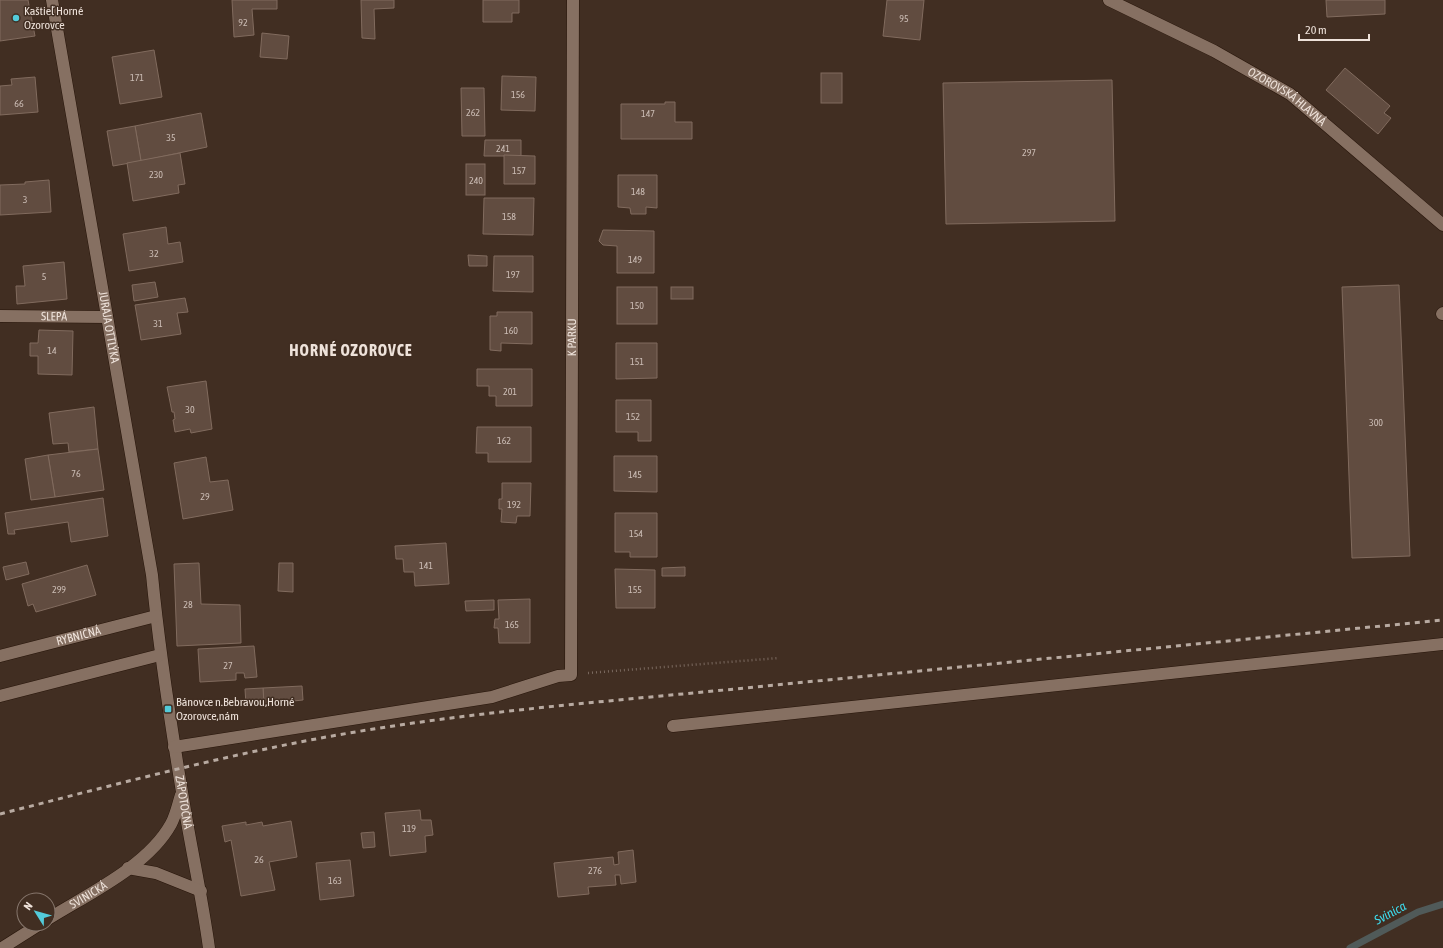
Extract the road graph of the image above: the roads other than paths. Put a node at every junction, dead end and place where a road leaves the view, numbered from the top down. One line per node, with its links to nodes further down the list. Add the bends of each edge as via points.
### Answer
1 (52, 0): 6 (street, JURAJA OTTLÝKA)
2 (573, 0): 13 (street, K PARKU, via 571,675 558,676 492,697)
3 (1109, 0): 4 (street, OZOROVSKÁ HLAVNÁ, via 1214,51 1290,94)
4 (1443, 225)
5 (0, 316): 6 (street, SLEPÁ)
6 (107, 317): 7 (street, JURAJA OTTLÝKA, via 152,575)
7 (156, 616): 9 (street, JURAJA OTTLÝKA); 10 (street, RYBNIČNÁ)
8 (1443, 644): 12 (street)
9 (160, 655): 11 (street); 13 (street, ZÁPOTOČNÁ)
10 (0, 656)
11 (0, 696)
12 (674, 726)
13 (174, 747): 14 (street, ZÁPOTOČNÁ)
14 (182, 794): 15 (street, SVINICKÁ, via 171,824 152,849); 16 (street, ZÁPOTOČNÁ)
15 (128, 868): 16 (street, via 156,873); 17 (street, SVINICKÁ)
16 (202, 895): 20 (street, ZÁPOTOČNÁ)
17 (56, 914)
18 (27, 932): 19 (street)
19 (2, 948)
20 (209, 948)

